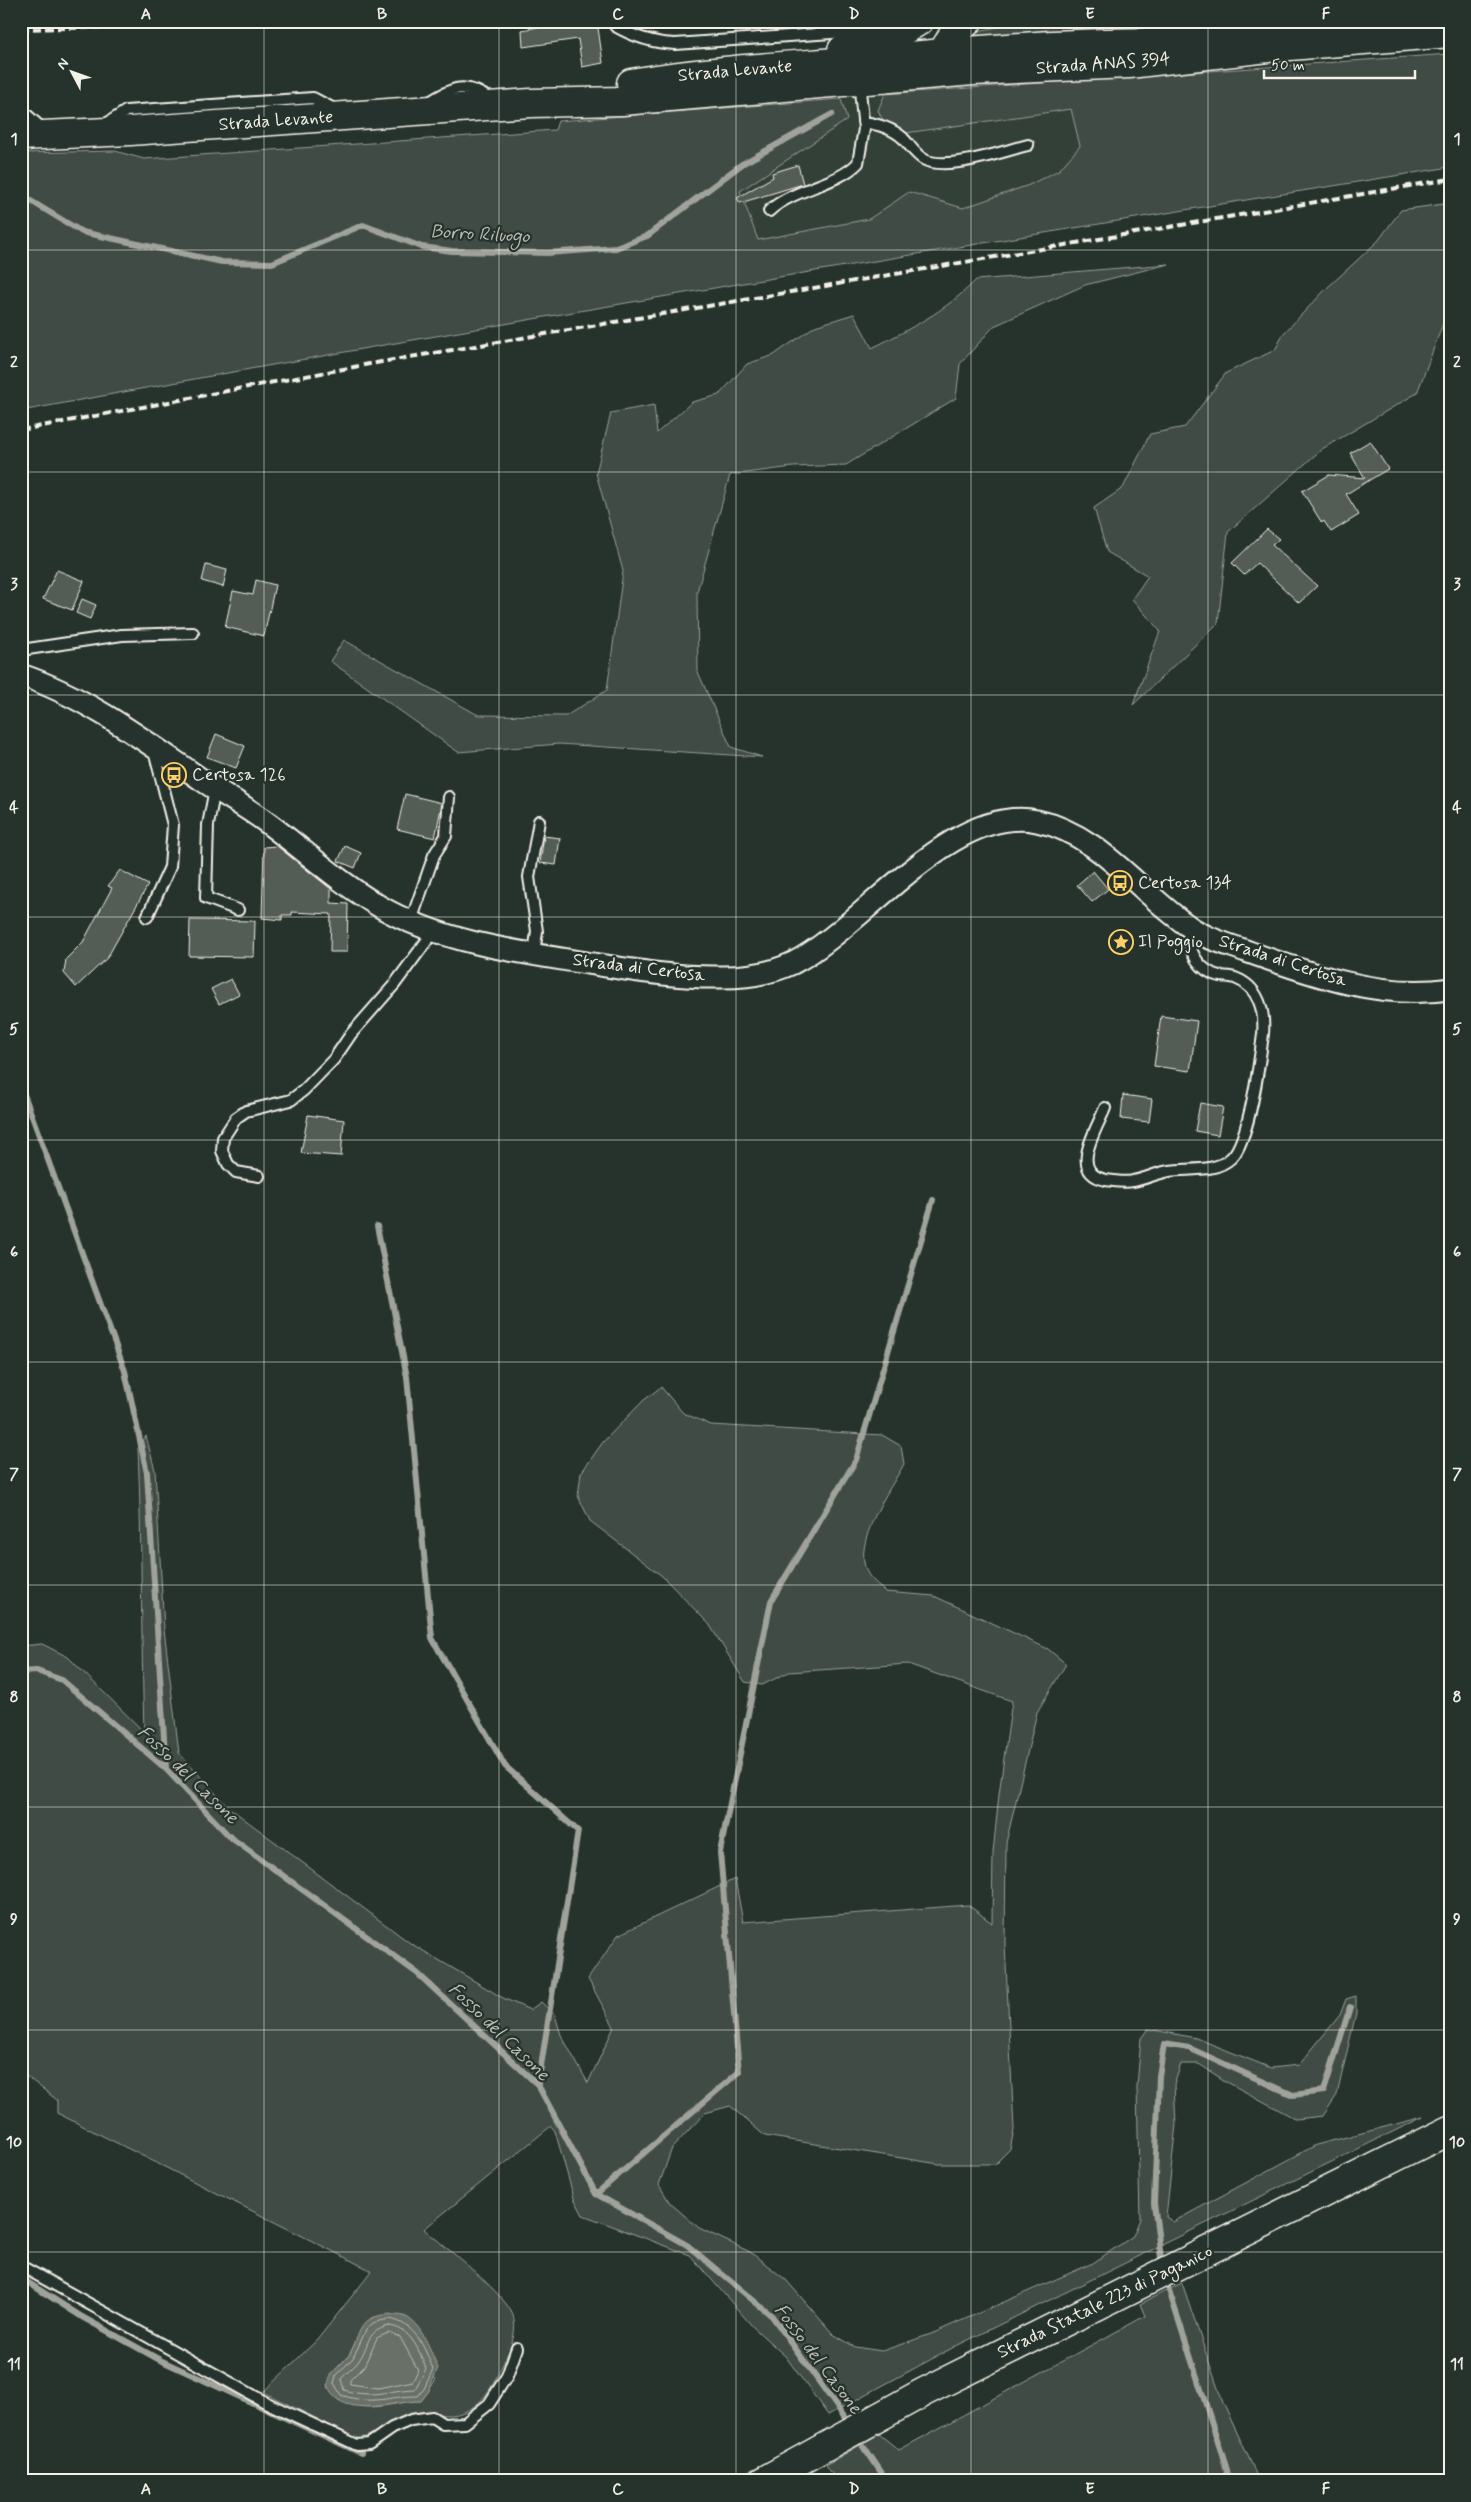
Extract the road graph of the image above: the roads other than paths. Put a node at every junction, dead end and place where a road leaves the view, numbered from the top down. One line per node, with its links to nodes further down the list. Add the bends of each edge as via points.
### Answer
1 (968, 21): 7 (main road)
2 (1156, 21): 6 (main road, via 1172,33 1181,34 1332,28)
3 (916, 23): 4 (lane, via 675,44 657,44); 7 (main road, via 917,35); 8 (main road, via 888,42 870,48 762,56)
4 (614, 26)
5 (1450, 33): 6 (main road, Strada ANAS 394)
6 (1378, 39): 7 (main road, Strada ANAS 394, via 1277,47 1151,41)
7 (930, 61): 8 (main road, Strada Levante); 9 (main road, Strada Levante)
8 (693, 74): 10 (main road, Strada Levante)
9 (859, 80): 10 (main road, Strada Levante, via 614,101); 12 (lane)
10 (531, 103): 13 (main road, Strada Levante)
11 (21, 115): 13 (lane, via 27,115)
12 (864, 122): 15 (lane, via 890,129 919,156 934,162 981,157); 16 (lane, via 860,157 854,168 792,194)
13 (49, 135): 14 (main road, Strada Levante)
14 (21, 136)
15 (1028, 145)
16 (768, 211)
17 (193, 633): 18 (lane, via 122,636)
18 (21, 650)
19 (21, 675): 20 (street, Strada di Certosa, via 71,697)
20 (153, 746): 21 (street, Strada di Certosa); 25 (lane, via 173,825 170,867)
21 (215, 789): 24 (lane, via 208,825 206,898); 26 (street, Strada di Certosa, via 260,817 365,897)
22 (449, 798): 26 (lane, via 446,836 434,855)
23 (539, 820): 29 (lane, via 529,877 537,931)
24 (238, 910)
25 (147, 917)
26 (411, 921): 28 (street, Strada di Certosa)
27 (1189, 926): 29 (street, Strada di Certosa, via 1084,840 1056,826 1022,818 992,824 947,845 901,878 824,943 792,963 770,971 738,976 688,976); 30 (street, Strada di Certosa, via 1248,952 1332,979 1406,991); 31 (lane, via 1188,941 1199,964 1214,974 1236,978 1254,991 1263,1011 1259,1061 1244,1133 1232,1158 1213,1168 1168,1171 1131,1182 1110,1180 1094,1177 1085,1157)
28 (434, 931): 29 (street, Strada di Certosa); 32 (lane, via 334,1059 304,1090 291,1100 246,1110 236,1118 223,1138 225,1157 236,1172)
29 (534, 954)
30 (1450, 989)
31 (1105, 1108)
32 (259, 1176)
33 (1450, 2130): 36 (main road, Strada Statale 223 di Paganico, via 916,2396)
34 (21, 2266): 35 (lane, via 265,2402 357,2445 369,2444 411,2420 432,2417 443,2424 465,2423 489,2404 507,2376)
35 (517, 2348)
36 (762, 2481)

